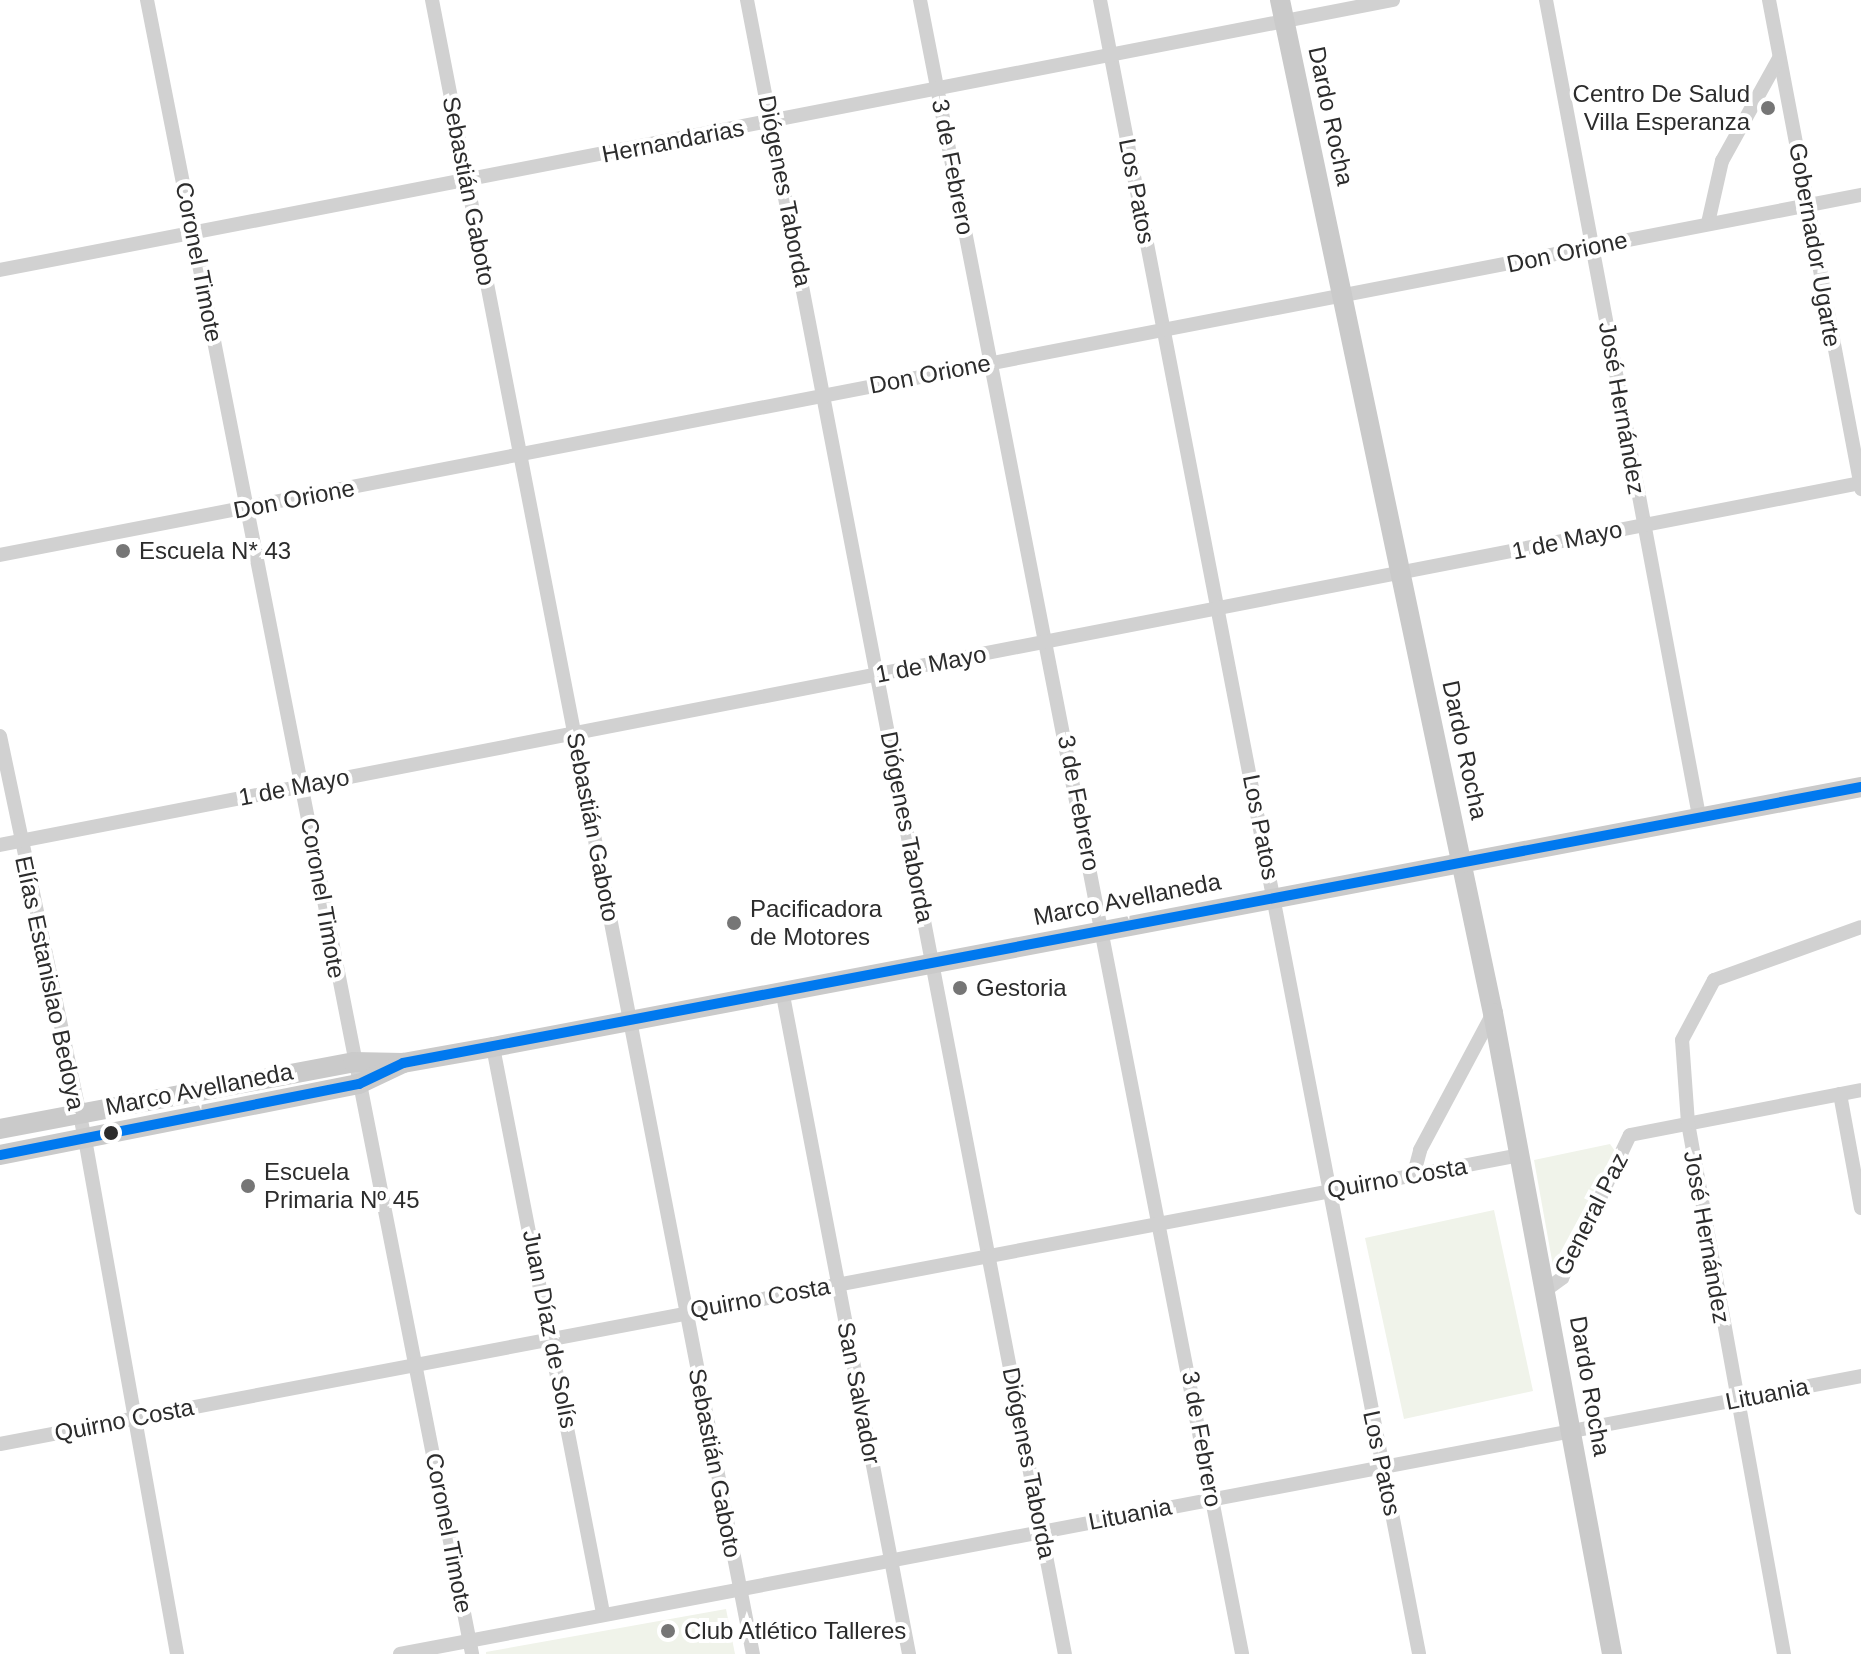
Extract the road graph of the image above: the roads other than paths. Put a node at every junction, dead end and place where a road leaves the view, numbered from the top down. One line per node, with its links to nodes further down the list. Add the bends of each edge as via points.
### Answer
1 (147, 0): 19 (street, Coronel Timote)
2 (432, 0): 15 (street, Sebastián Gaboto)
3 (747, 0): 14 (street, Diógenes Taborda)
4 (920, 0): 13 (street, 3 de Febrero)
5 (1100, 0): 11 (street, Los Patos)
6 (1280, 0): 10 (street, Dardo Rocha)
7 (1393, 0): 10 (street, Hernandarias)
8 (1546, 0): 20 (street, José Hernández)
9 (1769, 0): 12 (street, Gobernador Ugarte)
10 (1284, 22): 11 (street, Hernandarias); 22 (street, Dardo Rocha)
11 (1110, 54): 13 (street, Hernandarias); 23 (street, Los Patos)
12 (1779, 58): 17 (street, Gobernador Ugarte); 18 (street, via 1722,161)
13 (938, 90): 14 (street, Hernandarias); 24 (street, 3 de Febrero)
14 (773, 122): 15 (street, Hernandarias); 25 (street, Diógenes Taborda)
15 (467, 180): 19 (street, Hernandarias); 26 (street, Sebastián Gaboto)
16 (1861, 195): 17 (street, Don Orione)
17 (1809, 205): 18 (street, Don Orione); 27 (street, Gobernador Ugarte)
18 (1708, 223): 20 (street, Don Orione)
19 (193, 231): 21 (street, Hernandarias); 28 (street, Coronel Timote)
20 (1593, 246): 22 (street, Don Orione); 29 (street, José Hernández)
21 (0, 270)
22 (1343, 298): 23 (street, Don Orione); 31 (street, Dardo Rocha)
23 (1164, 331): 24 (street, Don Orione); 32 (street, Los Patos)
24 (992, 362): 25 (street, Don Orione); 33 (street, 3 de Febrero)
25 (822, 396): 26 (street, Don Orione); 34 (street, Diógenes Taborda)
26 (521, 457): 28 (street, Don Orione); 35 (street, Sebastián Gaboto)
27 (1860, 485): 29 (street, 1 de Mayo)
28 (248, 508): 30 (street, Don Orione); 37 (street, Coronel Timote)
29 (1643, 524): 31 (street, 1 de Mayo); 39 (street, José Hernández)
30 (0, 555)
31 (1402, 574): 32 (street, 1 de Mayo); 42 (street, Dardo Rocha)
32 (1220, 608): 33 (street, 1 de Mayo); 43 (street, Los Patos)
33 (1047, 642): 34 (street, 1 de Mayo); 45 (street, 3 de Febrero)
34 (878, 675): 35 (street, 1 de Mayo); 46 (street, Diógenes Taborda)
35 (575, 732): 37 (street, 1 de Mayo); 49 (street, Sebastián Gaboto)
36 (0, 736): 40 (street, Elías Estanislao Bedoya)
37 (302, 786): 40 (street, 1 de Mayo); 51 (street, Coronel Timote)
38 (1861, 787): 39 (street, Marco Avellaneda)
39 (1699, 816): 42 (street, Marco Avellaneda)
40 (21, 841): 41 (street, 1 de Mayo); 56 (street, Elías Estanislao Bedoya)
41 (0, 845)
42 (1462, 861): 43 (street, Marco Avellaneda); 48 (street, Dardo Rocha)
43 (1275, 898): 45 (street, Marco Avellaneda); 63 (street, Los Patos)
44 (1861, 927): 57 (street, José Hernández, via 1707,987 1682,1040)
45 (1104, 929): 46 (street, Marco Avellaneda); 65 (street, 3 de Febrero)
46 (934, 963): 47 (street, Marco Avellaneda); 66 (street, Diógenes Taborda)
47 (782, 990): 49 (street, Marco Avellaneda); 67 (street, San Salvador)
48 (1493, 1013): 61 (street, Dardo Rocha); 62 (street, via 1420,1150)
49 (629, 1019): 50 (street, Marco Avellaneda); 69 (street, Sebastián Gaboto)
50 (493, 1047): 52 (street, Marco Avellaneda); 70 (street, Juan Díaz de Solís)
51 (353, 1062): 52 (street, Marco Avellaneda); 53 (street, Coronel Timote); 56 (street, Marco Avellaneda)
52 (403, 1063): 53 (street, Marco Avellaneda)
53 (359, 1084): 59 (street, Marco Avellaneda); 71 (street, Coronel Timote)
54 (1861, 1090): 55 (street)
55 (1840, 1094): 57 (street); 64 (street)
56 (76, 1114): 58 (street, Marco Avellaneda); 59 (street, Elías Estanislao Bedoya)
57 (1688, 1123): 68 (street, General Paz, via 1630,1135 1562,1278); 73 (street, José Hernández)
58 (0, 1129)
59 (85, 1139): 60 (street, Marco Avellaneda); 74 (street, Elías Estanislao Bedoya)
60 (0, 1155)
61 (1521, 1155): 62 (street, Quirno Costa); 68 (street, Dardo Rocha)
62 (1413, 1177): 63 (street, Quirno Costa)
63 (1329, 1190): 65 (street, Quirno Costa); 77 (street, Los Patos)
64 (1861, 1208)
65 (1163, 1221): 66 (street, Quirno Costa); 78 (street, 3 de Febrero)
66 (989, 1253): 67 (street, Quirno Costa); 79 (street, Diógenes Taborda)
67 (839, 1285): 69 (street, Quirno Costa); 80 (street, San Salvador)
68 (1547, 1289): 75 (street, Dardo Rocha)
69 (684, 1312): 70 (street, Quirno Costa); 81 (street, Sebastián Gaboto)
70 (553, 1335): 71 (street, Quirno Costa); 82 (street, Juan Díaz de Solís)
71 (414, 1361): 74 (street, Quirno Costa); 83 (street, Coronel Timote)
72 (1861, 1376): 73 (street, Lituania)
73 (1734, 1401): 75 (street, Lituania); 92 (street, José Hernández)
74 (134, 1419): 76 (street, Quirno Costa); 84 (street, Elías Estanislao Bedoya)
75 (1570, 1429): 77 (street, Lituania); 91 (street, Dardo Rocha)
76 (0, 1444)
77 (1383, 1466): 78 (street, Lituania); 90 (street, Los Patos)
78 (1212, 1497): 79 (street, Lituania); 89 (street, 3 de Febrero)
79 (1043, 1532): 80 (street, Lituania); 88 (street, Diógenes Taborda)
80 (890, 1558): 81 (street, Lituania); 87 (street, San Salvador)
81 (740, 1586): 82 (street, Lituania); 86 (street, Sebastián Gaboto)
82 (603, 1613): 83 (street, Lituania)
83 (471, 1647): 85 (street, Lituania)
84 (177, 1654)
85 (400, 1654)
86 (753, 1654)
87 (909, 1654)
88 (1065, 1654)
89 (1242, 1654)
90 (1419, 1654)
91 (1612, 1654)
92 (1784, 1654)

